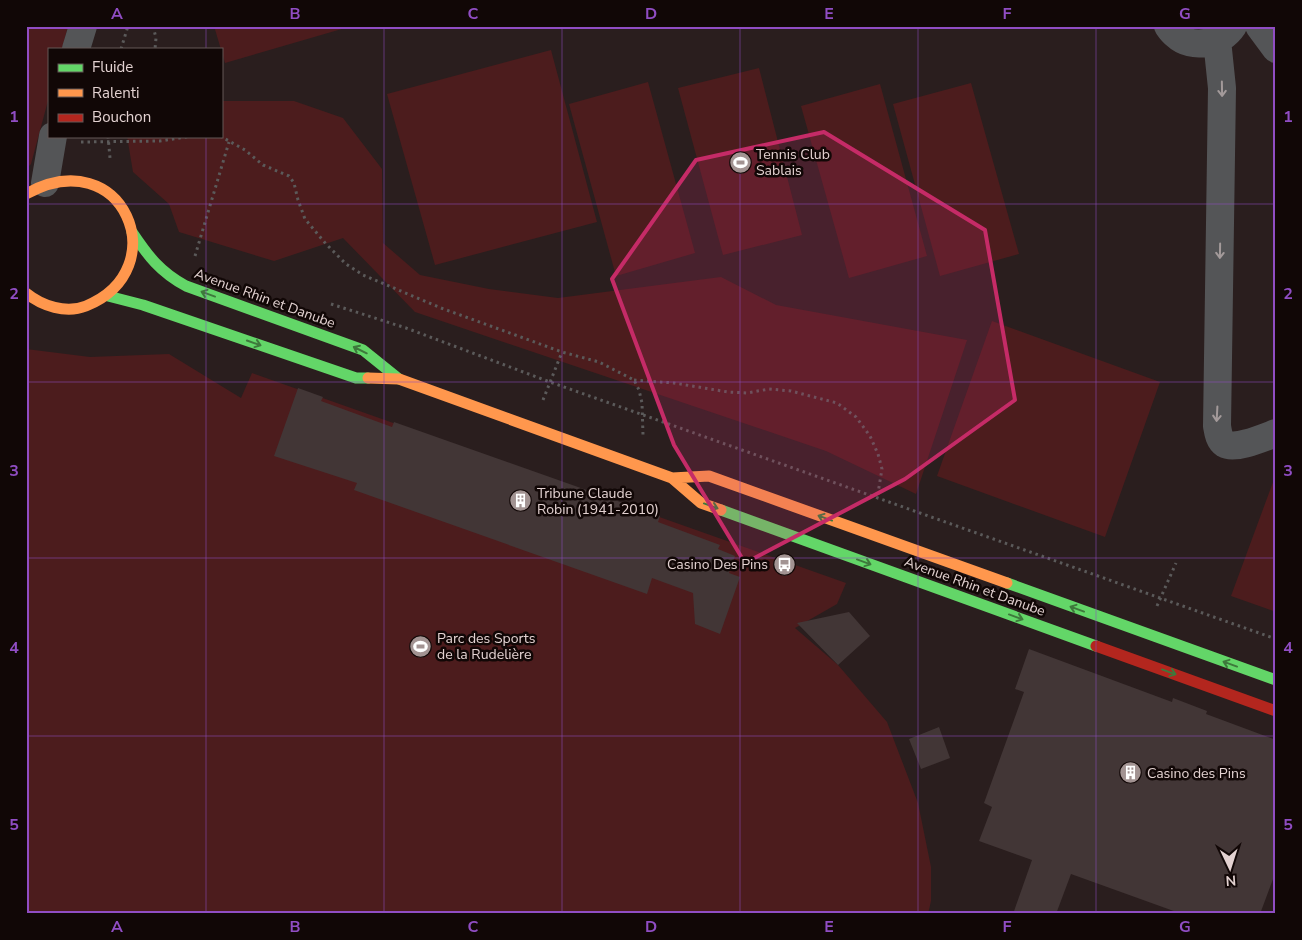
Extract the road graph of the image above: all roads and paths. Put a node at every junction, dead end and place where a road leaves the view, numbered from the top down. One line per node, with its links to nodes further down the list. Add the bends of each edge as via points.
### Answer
1 (83, 26): 7 (street)
2 (128, 26): 8 (path)
3 (153, 26): 9 (path)
4 (1168, 26): 6 (street, via 1177,37 1197,44)
5 (1259, 26): 10 (street)
6 (1225, 33): 28 (street, one-way to 28, via 1217,426 1220,438 1226,445 1234,446)
7 (76, 48)
8 (121, 48)
9 (155, 48)
10 (1276, 49)
11 (222, 137): 15 (path)
12 (179, 138): 14 (path)
13 (53, 139): 14 (path); 16 (street)
14 (160, 141)
15 (229, 142): 18 (path, via 194,258); 22 (path, via 263,165 289,176 294,182 305,219 346,264 363,275 441,308)
16 (36, 189): 17 (street, via 65,179 83,181 102,189 126,214)
17 (132, 232): 20 (street, via 128,270); 23 (street, Avenue Rhin et Danube, one-way to 17, via 363,350 169,277 154,265)
18 (186, 252)
19 (26, 293): 20 (street, via 43,304 58,308 93,304)
20 (108, 296): 23 (street, Avenue Rhin et Danube, one-way to 23, via 151,307 356,378)
21 (323, 301): 25 (path)
22 (562, 352): 24 (path, via 599,362); 25 (path)
23 (399, 379): 27 (street, Avenue Rhin et Danube)
24 (634, 380): 26 (path, via 639,390); 31 (path, via 728,392 791,391 837,403 856,417 870,436 882,469)
25 (550, 382): 26 (path); 27 (path)
26 (642, 414): 29 (path); 33 (path)
27 (531, 427): 29 (street, Avenue Rhin et Danube)
28 (1276, 433)
29 (645, 468): 30 (street, Avenue Rhin et Danube)
30 (672, 478): 34 (street, Avenue Rhin et Danube, one-way to 30, via 709,476); 37 (street, Avenue Rhin et Danube, one-way to 37, via 701,503)
31 (880, 488)
32 (1176, 563): 33 (path)
33 (1160, 598): 34 (path); 35 (path)
34 (1145, 633): 36 (street, Avenue Rhin et Danube, one-way to 34)
35 (1276, 639)
36 (1276, 680)
37 (1276, 711)

